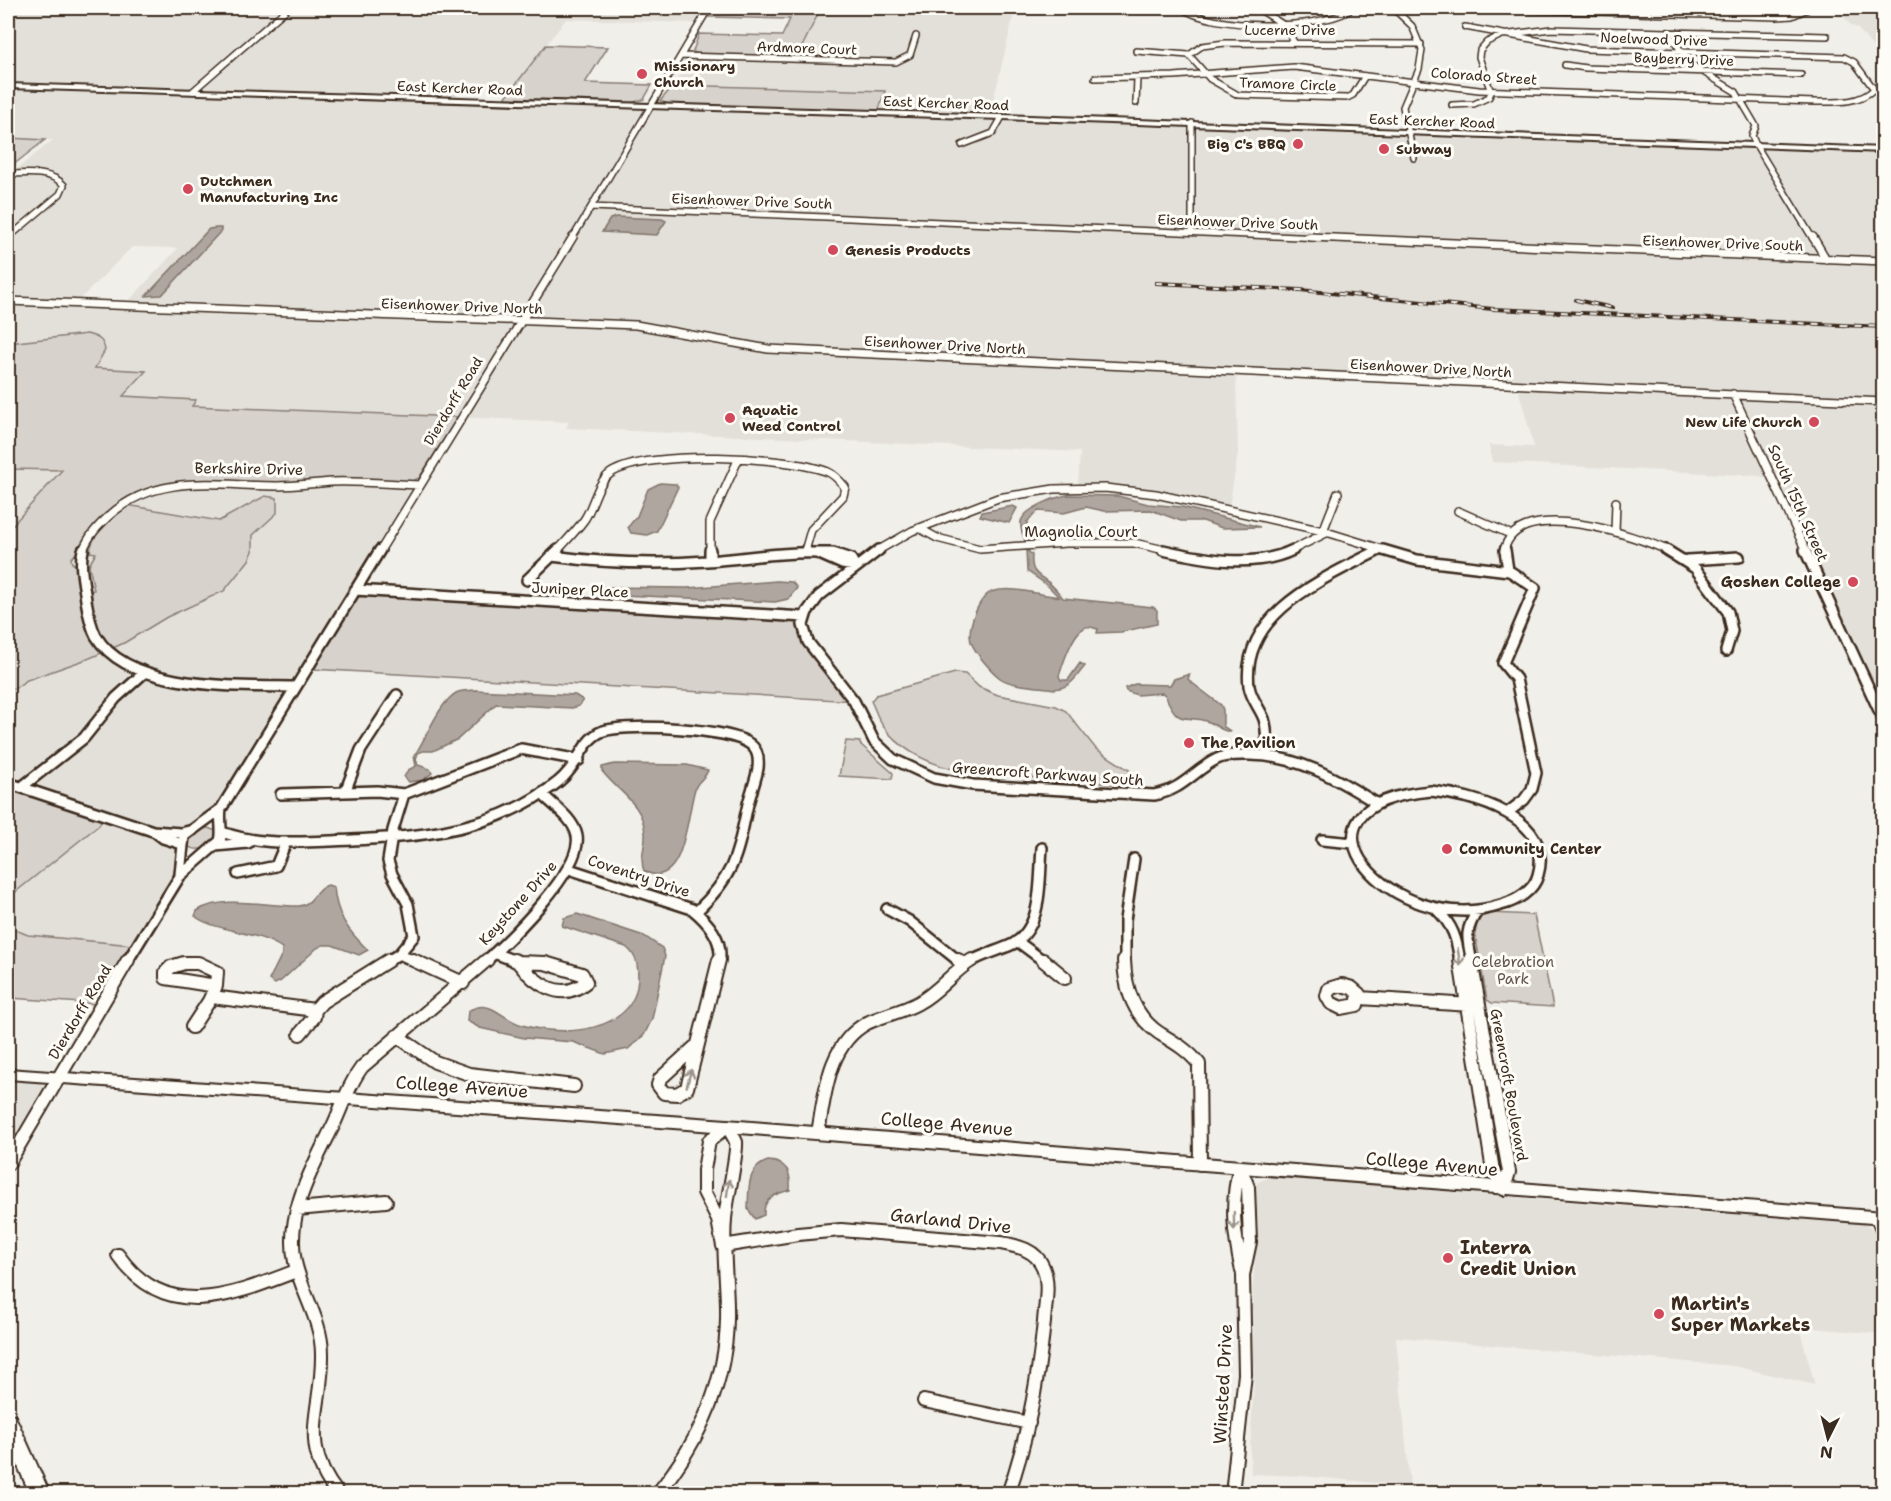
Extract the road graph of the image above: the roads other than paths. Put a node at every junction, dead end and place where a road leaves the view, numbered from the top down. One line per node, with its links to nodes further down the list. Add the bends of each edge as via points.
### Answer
1 (288, 8): 40 (street)
2 (709, 8): 29 (street, Dierdorff Road)
3 (1181, 8): 18 (street, via 1190,15 1214,21)
4 (1257, 8): 18 (street)
5 (1348, 8): 18 (street, via 1348,14 1336,19)
6 (1393, 8): 25 (street, via 1412,26)
7 (1451, 8): 8 (street)
8 (1482, 8): 13 (street)
9 (1647, 8): 15 (street)
10 (1702, 8): 16 (street)
11 (1757, 8): 17 (street)
12 (1810, 8): 17 (street, via 1792,16)
13 (1537, 9): 14 (street)
14 (1592, 10): 15 (street)
15 (1651, 14): 16 (street)
16 (1708, 15): 17 (street)
17 (1765, 17)
18 (1281, 22): 24 (street)
19 (1465, 27): 21 (street, Noelwood Drive)
20 (1668, 32): 21 (street, via 1558,28); 23 (street); 27 (street)
21 (1507, 34): 27 (street, Noelwood Drive, via 1573,48); 39 (street, via 1480,50)
22 (916, 36): 29 (street, Ardmore Court, via 910,55 896,62)
23 (1827, 36)
24 (1294, 42): 25 (street, Lucerne Drive); 28 (street, Lucerne Drive, via 1215,43 1199,47)
25 (1421, 44): 37 (street, via 1421,62)
26 (1136, 51): 28 (street)
27 (1680, 52): 31 (street); 41 (street, Noelwood Drive, via 1844,57 1853,60 1874,85)
28 (1189, 55): 32 (street)
29 (681, 56): 45 (street, Dierdorff Road)
30 (1565, 65): 31 (street, Bayberry Drive)
31 (1701, 72): 33 (street, Bayberry Drive); 42 (street)
32 (1206, 74): 34 (street, Colorado Street, via 1283,67); 34 (street, Tramore Circle, via 1235,94 1337,99 1353,96); 36 (street, Colorado Street)
33 (1801, 75)
34 (1365, 76): 37 (street, Colorado Street)
35 (1095, 78): 36 (street, Colorado Street)
36 (1137, 78): 43 (street)
37 (1412, 83): 39 (street, Colorado Street); 48 (street, via 1403,104)
38 (8, 86): 40 (main road, East Kercher Road)
39 (1491, 90): 42 (street, Colorado Street); 44 (street, via 1484,101)
40 (193, 91): 45 (main road, East Kercher Road)
41 (1872, 92): 42 (street, Colorado Street, via 1827,102)
42 (1741, 99): 50 (street, via 1756,126 1752,136)
43 (1136, 103)
44 (1452, 105)
45 (650, 106): 46 (main road, East Kercher Road); 54 (street, Dierdorff Road)
46 (1002, 117): 47 (main road, East Kercher Road); 49 (street, via 994,134)
47 (1191, 123): 48 (main road, East Kercher Road); 55 (street)
48 (1407, 132): 50 (main road, East Kercher Road); 52 (street)
49 (962, 144)
50 (1756, 145): 51 (main road, East Kercher Road); 57 (street)
51 (1884, 150)
52 (1413, 158)
53 (8, 174): 56 (street, via 54,177 64,185 60,194)
54 (591, 207): 55 (street, Eisenhower Drive South); 60 (street, Dierdorff Road)
55 (1192, 232): 57 (street, Eisenhower Drive South)
56 (8, 238)
57 (1826, 259): 58 (street, Eisenhower Drive South)
58 (1884, 261)
59 (8, 301): 60 (street, Eisenhower Drive North)
60 (520, 320): 61 (street, Eisenhower Drive North, via 654,327 768,349); 64 (street, Dierdorff Road)
61 (1733, 394): 62 (street, Eisenhower Drive North); 87 (street, South 15th Street)
62 (1884, 402)
63 (738, 460): 73 (street, via 822,470 843,484 843,496 811,530); 74 (street, via 655,460 620,467 604,480 585,518); 76 (street, via 710,522)
64 (420, 485): 81 (street, Dierdorff Road); 84 (street, Berkshire Drive, via 342,482 263,486 187,482 146,492 118,506 84,544 81,565 93,630 121,661)
65 (1338, 493): 69 (street)
66 (1616, 502): 70 (street)
67 (1458, 511): 71 (street)
68 (921, 527): 69 (street, via 1005,496 1089,488 1156,494); 69 (street, Magnolia Court, via 937,538 980,549 1134,543 1195,557 1243,560 1269,559 1287,553); 78 (street, via 886,544)
69 (1323, 531): 72 (street)
70 (1615, 532): 71 (street, via 1556,522 1534,525); 77 (street)
71 (1512, 535): 79 (street, via 1504,551)
72 (1379, 550): 79 (street, via 1433,563); 88 (street, via 1293,598 1258,636 1252,652 1249,686 1265,724)
73 (805, 552): 76 (street); 78 (street, via 833,553 851,559)
74 (552, 556): 76 (street, via 619,563); 80 (street)
75 (1740, 557): 77 (street)
76 (710, 560)
77 (1687, 560): 83 (street, via 1730,616 1733,626)
78 (855, 566): 82 (street, via 819,596)
79 (1509, 571): 98 (street, via 1535,588 1503,663 1516,679 1536,773 1532,789)
80 (527, 580)
81 (355, 590): 82 (street, Juniper Place); 85 (street, Dierdorff Road)
82 (804, 617): 88 (street, Greencroft Parkway South, via 808,642 849,693 874,741 893,759 934,778 973,785 1154,795 1181,787 1223,757)
83 (1726, 651)
84 (145, 672): 85 (street, Berkshire Drive, via 208,683); 91 (street, via 120,693 84,738)
85 (295, 687): 97 (street, Dierdorff Road)
86 (397, 695): 92 (street, via 361,750)
87 (1884, 721)
88 (1267, 756): 96 (street, Greencroft Parkway South, via 1318,768)
89 (579, 760): 94 (street, via 521,749); 95 (street); 117 (street, via 589,739 608,729 714,733 747,741 756,749 760,760 738,860)
90 (8, 783): 91 (street)
91 (23, 786): 100 (street)
92 (345, 792): 93 (street); 94 (street)
93 (281, 794)
94 (404, 794): 102 (street)
95 (542, 794): 102 (street, via 467,825); 111 (street, Keystone Drive, via 576,831 578,854)
96 (1376, 803): 98 (street, Greencroft Boulevard, via 1405,793 1445,792 1480,800); 106 (street, Greencroft Boulevard, via 1358,821)
97 (221, 809): 99 (street, Dierdorff Road); 101 (street, Dierdorff Road)
98 (1507, 813): 116 (street, Greencroft Boulevard, via 1536,844 1540,869 1533,885 1520,897)
99 (195, 829): 100 (street, via 181,833); 101 (street, via 210,826); 107 (street, Dierdorff Road, via 184,836)
100 (153, 831): 107 (street)
101 (221, 831): 104 (street); 108 (street, Dierdorff Road, via 220,841)
102 (392, 837): 105 (street); 120 (street, via 388,861 408,904 414,936)
103 (1322, 840): 106 (street)
104 (255, 842): 105 (street); 108 (street)
105 (286, 842): 112 (street, via 276,866)
106 (1353, 843): 114 (street, Greencroft Boulevard, via 1360,862 1382,885)
107 (183, 846): 108 (street, via 198,852); 113 (street, Dierdorff Road)
108 (213, 847): 113 (street, Dierdorff Road)
109 (1041, 848): 118 (street, via 1034,919)
110 (1134, 859): 142 (street, via 1128,891 1124,972 1128,995 1142,1019 1199,1064)
111 (569, 869): 117 (street, Coventry Drive); 119 (street, Keystone Drive)
112 (238, 874)
113 (180, 876): 136 (street, Dierdorff Road)
114 (1434, 907): 116 (street, Greencroft Boulevard); 128 (street, Greencroft Boulevard, one-way to 128, via 1455,930)
115 (887, 909): 122 (street, via 909,921)
116 (1478, 910): 129 (street, Greencroft Boulevard, via 1467,932)
117 (697, 911): 134 (street, Coventry Drive, via 720,949)
118 (1017, 941): 122 (street); 123 (street)
119 (494, 953): 121 (street); 124 (street, Keystone Drive)
120 (399, 954): 124 (street); 130 (street)
121 (518, 962): 121 (street, via 546,988 568,992 586,982 585,977 573,971 545,963)
122 (964, 965): 140 (street, via 933,995 879,1017 846,1038 832,1068)
123 (1065, 978)
124 (463, 983): 133 (street, Keystone Drive)
125 (216, 986): 126 (street)
126 (212, 997): 130 (street); 131 (street)
127 (1360, 998): 128 (street)
128 (1467, 1005): 129 (street); 144 (street, Greencroft Boulevard, via 1493,1171)
129 (1479, 1006): 144 (street, Greencroft Boulevard, via 1509,1172)
130 (315, 1010): 132 (street)
131 (192, 1027)
132 (300, 1034)
133 (397, 1036): 137 (street, via 435,1062 469,1074); 138 (street, Keystone Drive, via 358,1071)
134 (695, 1047)
135 (8, 1074): 136 (main road, College Avenue)
136 (58, 1078): 138 (main road, College Avenue); 141 (street, Dierdorff Road)
137 (574, 1086)
138 (345, 1098): 139 (main road, College Avenue); 146 (street, Keystone Drive)
139 (727, 1126): 140 (main road, College Avenue); 149 (street, one-way to 139, via 736,1143); 149 (street, via 710,1141 704,1170 704,1192 718,1220)
140 (818, 1133): 142 (main road, College Avenue)
141 (8, 1164)
142 (1200, 1164): 143 (main road, College Avenue)
143 (1240, 1167): 144 (main road, College Avenue); 159 (street, Winsted Drive, via 1233,1186 1234,1231 1243,1275 1245,1374)
144 (1504, 1189): 147 (main road, College Avenue)
145 (386, 1201): 146 (street)
146 (297, 1209): 151 (street, Keystone Drive, via 291,1244)
147 (1880, 1218): 148 (street)
148 (1884, 1234)
149 (723, 1246): 154 (street, Garland Drive, via 841,1230 1001,1243 1031,1250 1042,1263 1047,1284 1039,1373); 157 (street, via 727,1320 721,1372 692,1444)
150 (118, 1255): 151 (street, via 147,1287 180,1297 230,1294)
151 (296, 1271): 156 (street, Keystone Drive, via 313,1310 321,1343 322,1364 312,1434 317,1467)
152 (924, 1401): 154 (street)
153 (8, 1422): 155 (highway)
154 (1029, 1423): 158 (street, Garland Drive)
155 (40, 1494)
156 (338, 1494)
157 (657, 1494)
158 (1008, 1494)
159 (1232, 1494)

